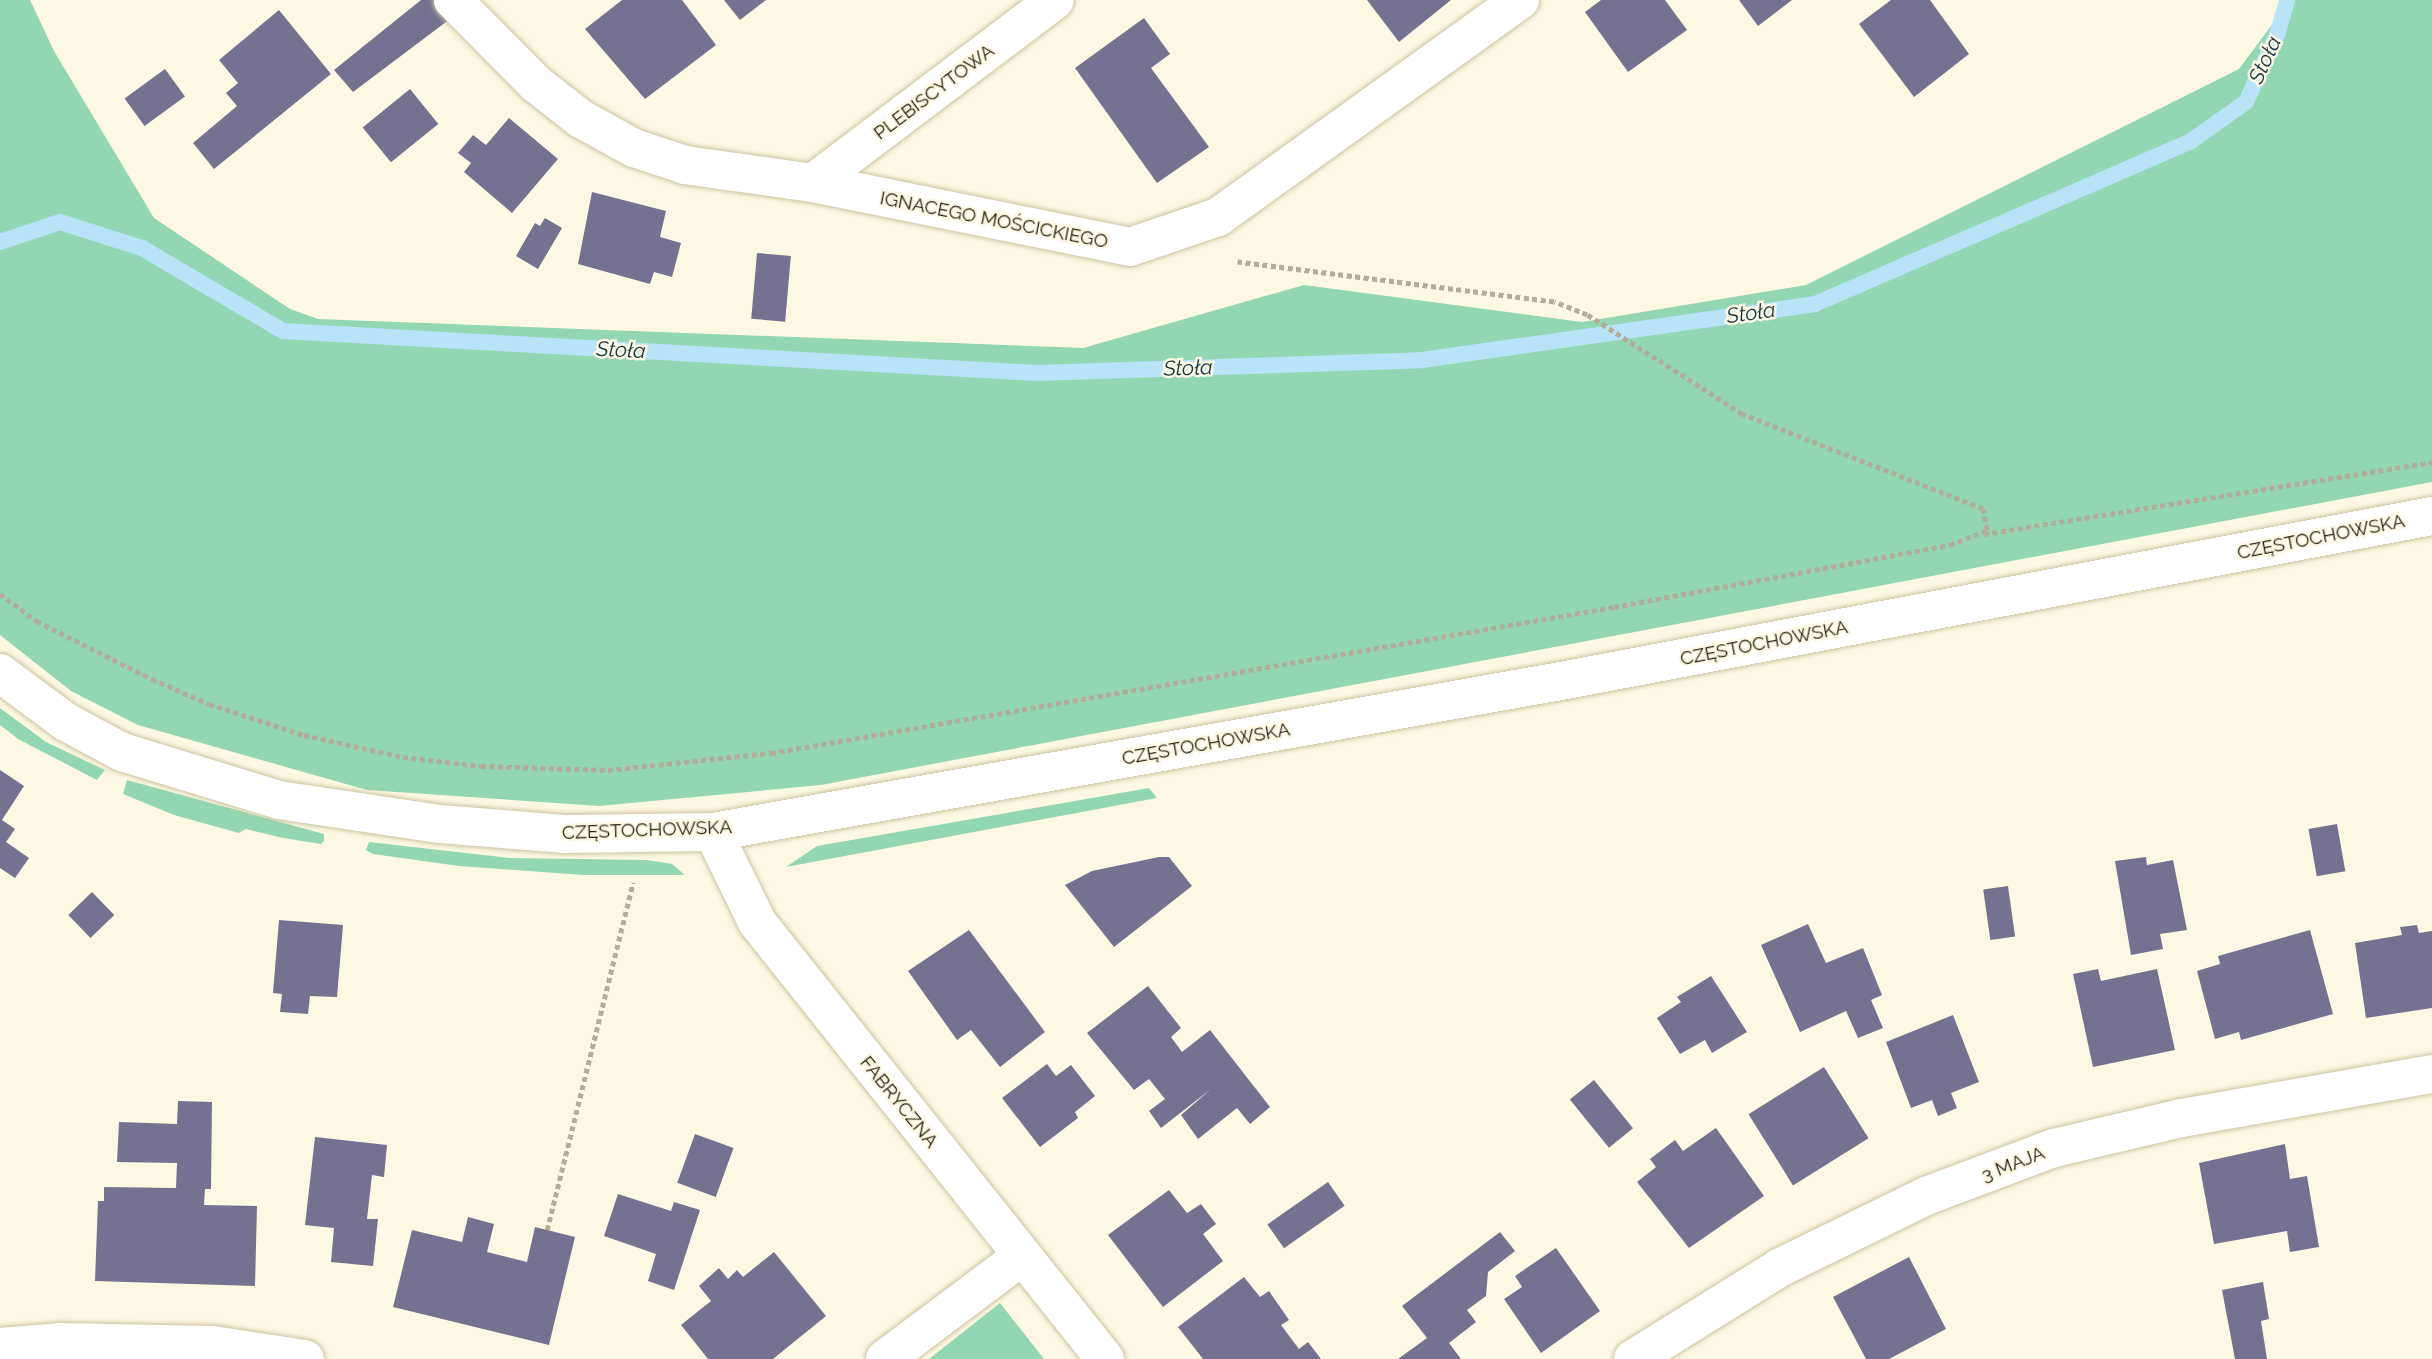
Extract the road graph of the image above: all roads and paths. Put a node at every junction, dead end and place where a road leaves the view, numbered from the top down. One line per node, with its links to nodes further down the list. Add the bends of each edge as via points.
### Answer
1 (453, 0): 4 (street, IGNACEGO MOŚCICKIEGO, via 535,83 581,119 634,148 685,164)
2 (1055, 0): 4 (street, PLEBISCYTOWA)
3 (1520, 0): 4 (street, IGNACEGO MOŚCICKIEGO, via 1218,217 1130,247)
4 (813, 183)
5 (1234, 262): 8 (path, via 1521,296 1587,315 1742,414 1983,509 1987,530)
6 (2432, 462): 8 (path)
7 (2432, 516): 11 (street, CZĘSTOCHOWSKA, via 1561,681)
8 (1966, 537): 9 (path, via 1950,545 1614,607 771,752 643,769 566,772 403,757 304,735 209,704 152,679 37,621)
9 (0, 593)
10 (0, 673): 11 (street, CZĘSTOCHOWSKA, via 66,722 122,752 279,800 440,824 565,834)
11 (713, 832): 15 (street, FABRYCZNA, via 757,922)
12 (634, 882): 14 (path)
13 (2432, 1074): 20 (street, 3 MAJA, via 2182,1118 2054,1148 1926,1196 1779,1268)
14 (547, 1230)
15 (1022, 1256): 18 (street); 19 (street, FABRYCZNA)
16 (0, 1347): 17 (street, via 61,1342 213,1345)
17 (305, 1359)
18 (885, 1359)
19 (1105, 1359)
20 (1633, 1359)

